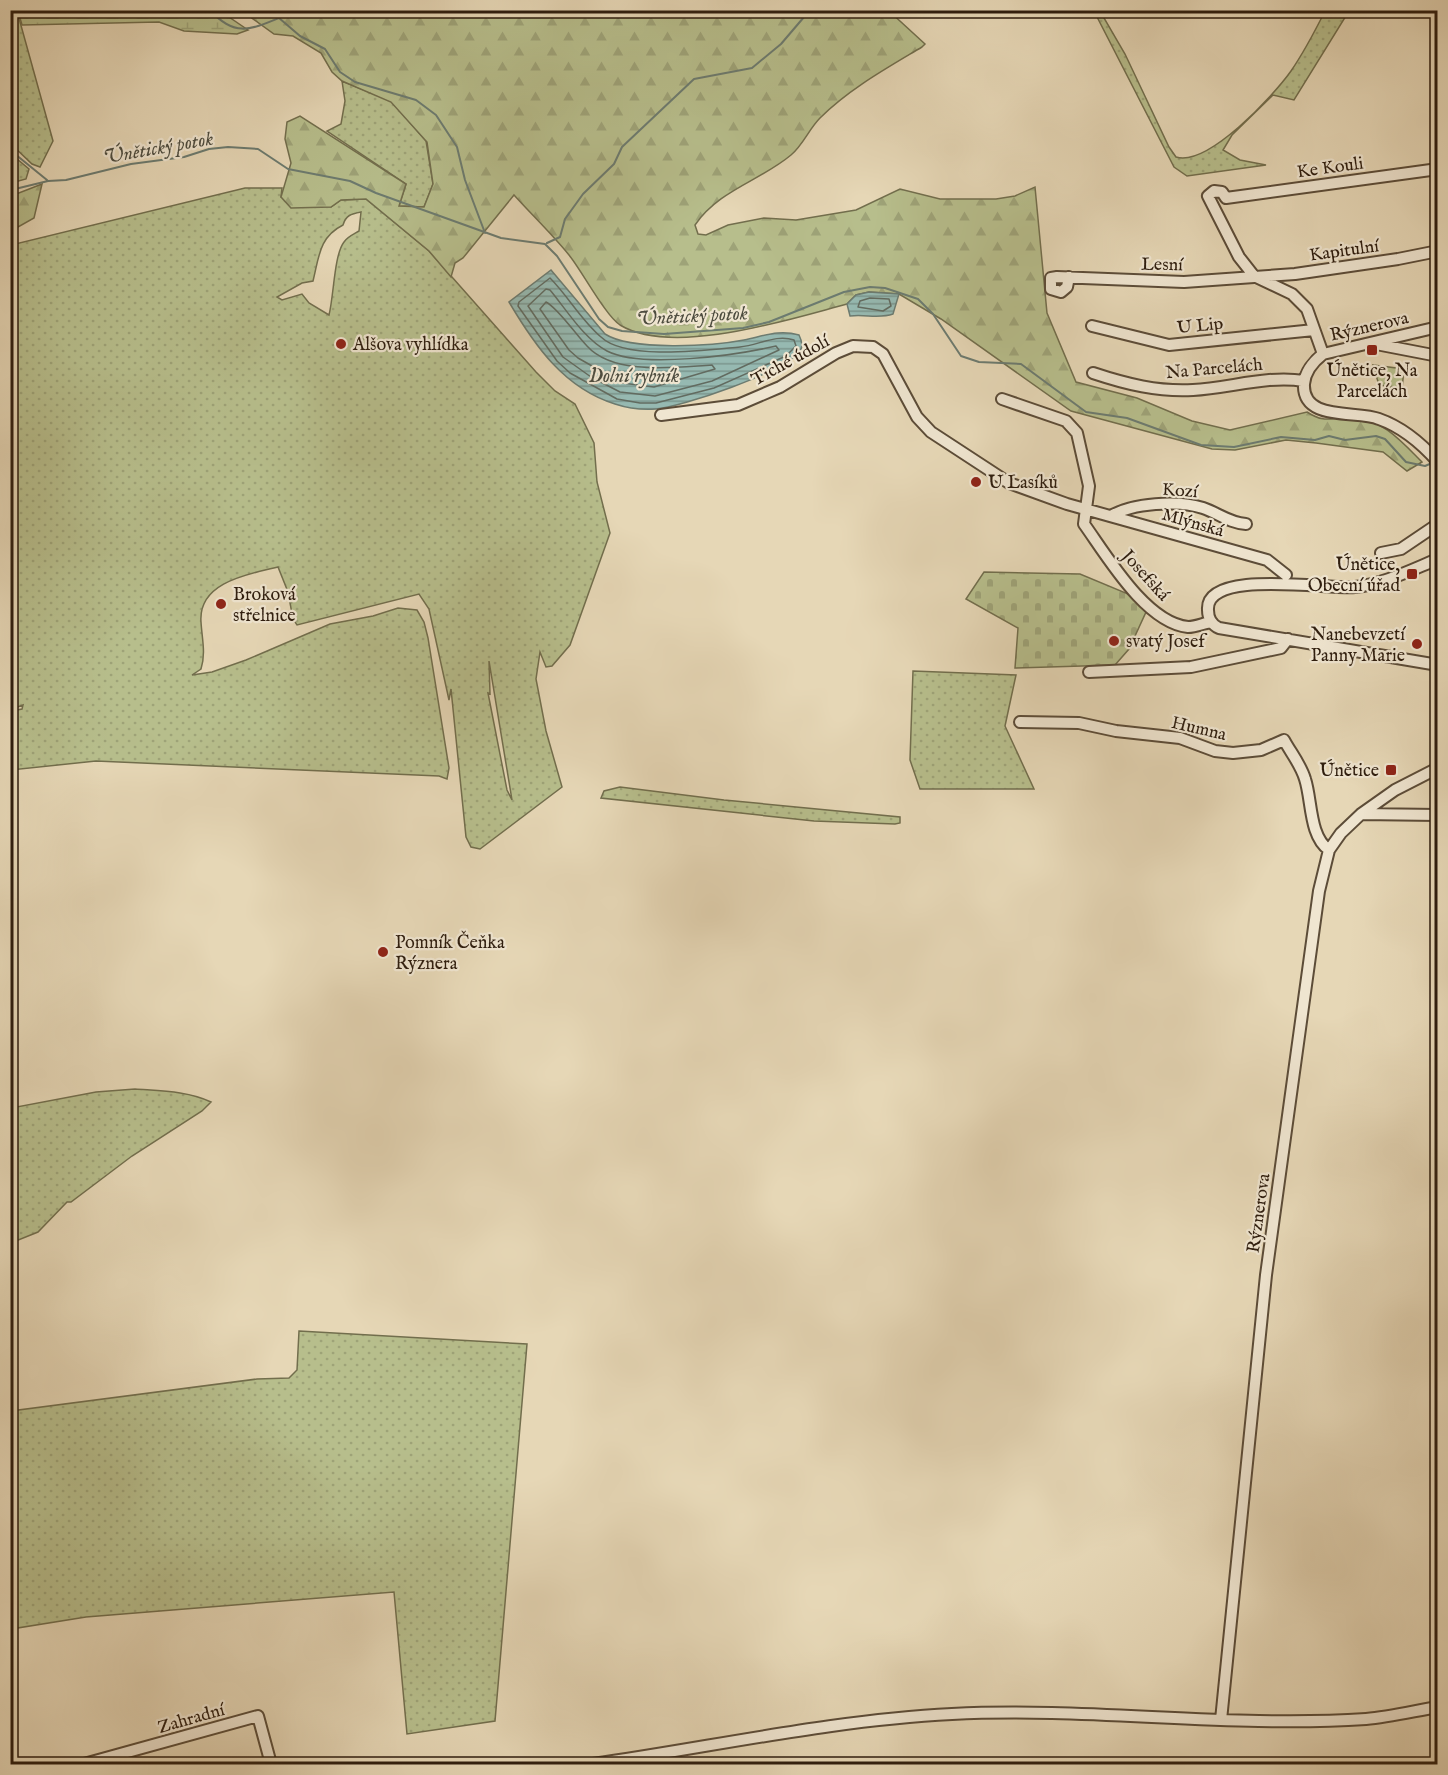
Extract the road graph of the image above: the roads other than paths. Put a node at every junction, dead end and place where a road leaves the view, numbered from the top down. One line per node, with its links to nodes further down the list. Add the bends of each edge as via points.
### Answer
1 (1437, 169): 4 (street, Ke Kouli, via 1226,198 1222,192 1210,193 1208,200)
2 (1437, 251): 3 (street, Kapitulní)
3 (1295, 274): 4 (street, Kapitulní); 6 (street)
4 (1254, 276): 5 (street, Lesní, via 1184,282); 6 (street)
5 (1069, 277)
6 (1292, 294): 9 (street, via 1307,309)
7 (1092, 326): 9 (street, U Lip, via 1169,345)
8 (1437, 327): 10 (street, Rýznerova)
9 (1314, 330): 11 (street)
10 (1371, 343): 11 (street, Rýznerova); 12 (street)
11 (1323, 354): 14 (street, Rýznerova)
12 (1437, 356)
13 (1093, 373): 14 (street, Na Parcelách, via 1125,384 1162,390 1287,378)
14 (1304, 381): 17 (street, via 1307,397 1320,410 1364,414 1396,426)
15 (1002, 399): 18 (street, Josefská, via 1066,421 1077,433 1089,486)
16 (661, 415): 18 (street, Tiché údolí, via 738,405 780,387 836,353 853,346 873,347 883,354 917,417 936,436 1008,483)
17 (1435, 459)
18 (1086, 509): 19 (street, Mlýnská); 25 (street, Josefská, via 1084,524 1151,611 1190,627)
19 (1111, 516): 20 (street, Kozí, via 1136,505 1188,505); 24 (street, Mlýnská, via 1267,560)
20 (1246, 524)
21 (1437, 524): 22 (street, via 1401,549)
22 (1381, 554)
23 (1437, 559): 25 (street, via 1357,587 1332,589 1259,583 1232,588 1218,592 1210,600)
24 (1286, 574)
25 (1211, 622): 26 (street, via 1223,629)
26 (1288, 639): 27 (street); 28 (street, via 1281,648 1191,667)
27 (1437, 665)
28 (1089, 672)
29 (1020, 722): 33 (street, Humna, via 1079,723 1180,738 1233,753 1261,750 1284,740 1305,777 1316,828 1322,845)
30 (1437, 768): 31 (street, Rýznerova)
31 (1361, 814): 32 (street); 33 (street, Rýznerova)
32 (1437, 815)
33 (1329, 850): 35 (street, Rýznerova, via 1318,891 1266,1275)
34 (1437, 1707): 35 (street, via 1368,1719)
35 (1221, 1720): 38 (street, via 1058,1713 953,1714 855,1722)
36 (84, 1764): 37 (street, Zahradní, via 258,1716)
37 (271, 1764)
38 (592, 1764)

